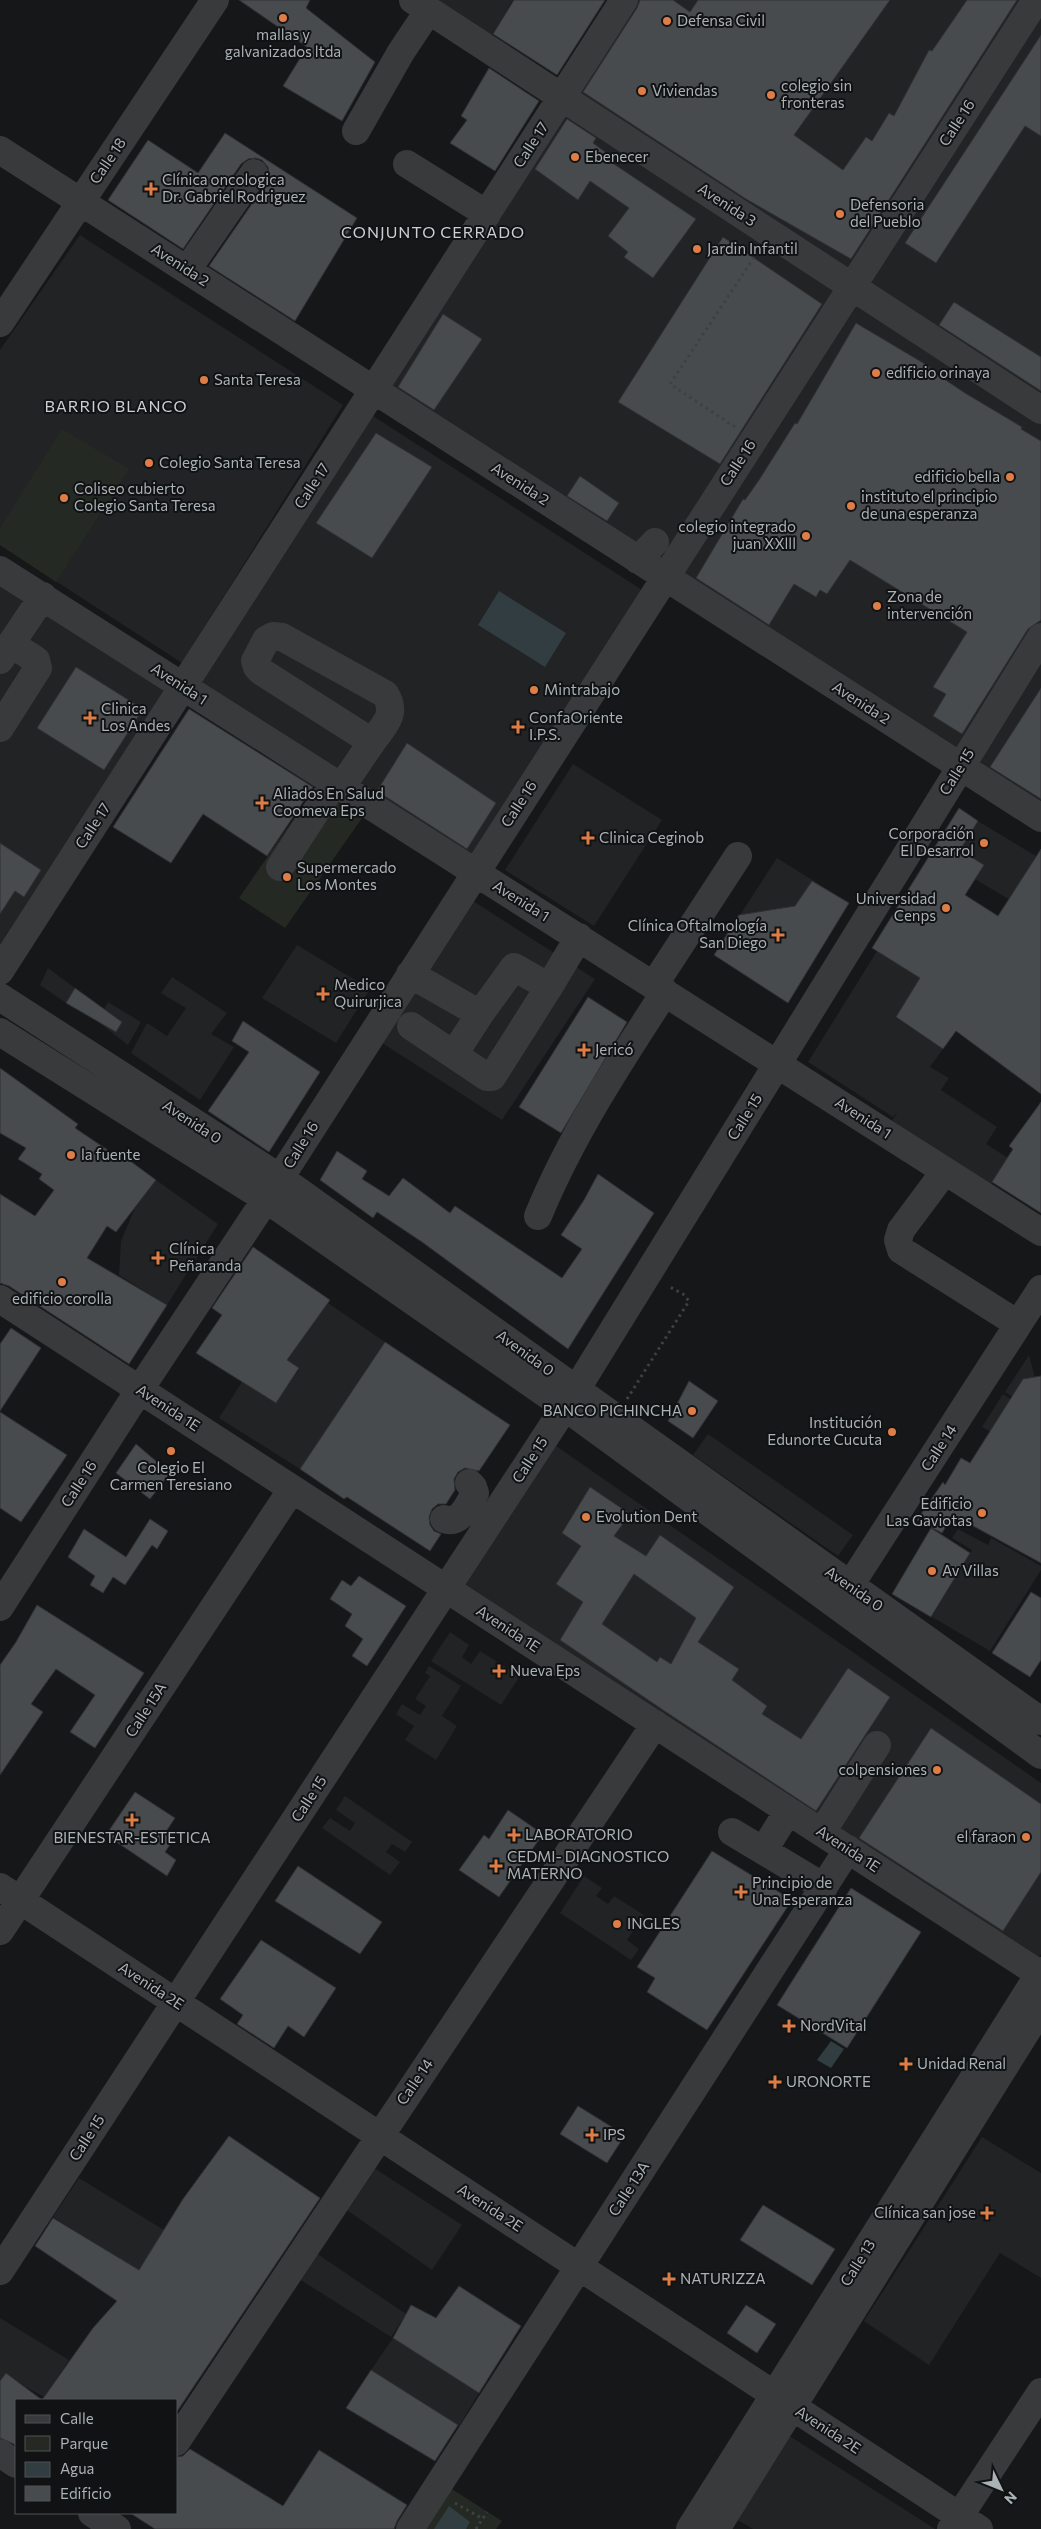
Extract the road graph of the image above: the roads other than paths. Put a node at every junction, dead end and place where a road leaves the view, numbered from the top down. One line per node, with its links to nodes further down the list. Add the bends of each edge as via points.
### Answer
1 (215, 0): 10 (street, Calle 18)
2 (624, 0): 5 (street, Calle 17)
3 (421, 5): 5 (street, Avenida 3); 6 (street, via 401,52)
4 (1032, 5): 13 (street, Calle 16)
5 (562, 96): 11 (street, Calle 17); 13 (street, Avenida 3)
6 (356, 131)
7 (0, 150): 10 (street, Avenida 2)
8 (407, 164): 11 (street)
9 (254, 172): 12 (street)
10 (80, 202): 12 (street, Avenida 2); 14 (street, Calle 18)
11 (487, 214): 15 (street, Calle 17)
12 (187, 270): 15 (street, Avenida 2)
13 (852, 287): 16 (street, Avenida 3); 17 (street, Calle 16, via 754,438)
14 (0, 323)
15 (374, 390): 17 (street, Avenida 2); 23 (street, Calle 17)
16 (1041, 410)
17 (661, 546): 19 (street, Avenida 2); 19 (street, Calle 16)
18 (0, 570): 20 (street, Avenida 1)
19 (664, 576): 26 (street, Avenida 2); 31 (street, Calle 16)
20 (43, 596): 22 (street); 23 (street, Avenida 1)
21 (1041, 637): 26 (street, Calle 15)
22 (6, 652): 24 (street, via 38,663 38,668)
23 (183, 687): 27 (street, Avenida 1); 33 (street, Calle 17)
24 (0, 728)
25 (372, 742): 25 (street, via 390,714 391,704 385,694 282,637 273,636 266,640 255,661 256,667); 27 (street)
26 (960, 766): 28 (street, Avenida 2); 42 (street, Calle 15)
27 (339, 784): 30 (street); 31 (street, Avenida 1)
28 (1041, 818)
29 (738, 856): 36 (street)
30 (280, 867)
31 (476, 873): 32 (street, Avenida 1); 34 (street, Calle 16)
32 (579, 937): 35 (street); 36 (street, Avenida 1)
33 (0, 971)
34 (410, 974): 38 (street); 44 (street, Calle 16)
35 (549, 987): 38 (street, via 514,967); 41 (street, via 492,1077 487,1077)
36 (660, 988): 42 (street, Avenida 1); 45 (street, via 574,1138)
37 (0, 997): 44 (street, Avenida 0)
38 (480, 1014): 41 (street)
39 (411, 1026): 41 (street)
40 (0, 1032): 44 (street, Avenida 0)
41 (454, 1054)
42 (778, 1064): 43 (street, Avenida 1); 51 (street, Calle 15)
43 (946, 1171): 46 (street, Avenida 1); 49 (street, via 901,1230 898,1240 901,1250)
44 (273, 1189): 50 (street, Calle 16); 51 (street, Avenida 0)
45 (538, 1216)
46 (1041, 1232)
47 (1041, 1289): 49 (street, Calle 14)
48 (0, 1299): 50 (street, Avenida 1E)
49 (1018, 1324): 56 (street, Calle 14)
50 (140, 1389): 52 (street, Avenida 1E); 57 (street, Calle 16)
51 (570, 1399): 54 (street, Calle 15); 56 (street, Avenida 0); 56 (street, Avenida 0, via 614,1418)
52 (292, 1488): 55 (street, Avenida 1E); 68 (street, Calle 15A)
53 (460, 1503): 54 (street)
54 (490, 1521): 55 (street, Calle 15)
55 (446, 1589): 59 (street, Avenida 1E); 71 (street, Calle 15)
56 (844, 1597): 58 (street, Avenida 0); 61 (street, Avenida 0)
57 (0, 1607)
58 (1041, 1722)
59 (655, 1724): 62 (street, Avenida 1E); 73 (street, Calle 14)
60 (877, 1746): 64 (street)
61 (1041, 1755)
62 (788, 1811): 64 (street, Avenida 1E); 66 (street)
63 (732, 1832): 66 (street)
64 (822, 1832): 65 (street, Avenida 1E)
65 (848, 1849): 67 (street, Calle 13A); 70 (street, Avenida 1E)
66 (764, 1850): 67 (street)
67 (824, 1886): 74 (street, Calle 13A)
68 (10, 1894): 69 (street, Calle 15A); 71 (street, Avenida 2E)
69 (0, 1931)
70 (1040, 1973): 77 (street, Calle 13)
71 (176, 2002): 73 (street, Avenida 2E); 75 (street, Calle 15)
72 (1041, 2008): 77 (street, Calle 13)
73 (379, 2136): 74 (street, Avenida 2E); 78 (street, Calle 14)
74 (579, 2266): 77 (street, Avenida 2E); 85 (street, Calle 13A)
75 (0, 2271)
76 (1041, 2392): 83 (street)
77 (784, 2401): 83 (street, Avenida 2E); 86 (street, Calle 13); 87 (street, Calle 13)
78 (178, 2439)
79 (0, 2453): 80 (street)
80 (15, 2463)
81 (94, 2514): 84 (street)
82 (128, 2514): 84 (street)
83 (963, 2525)
84 (118, 2529)
85 (410, 2529)
86 (690, 2529)
87 (716, 2529)

